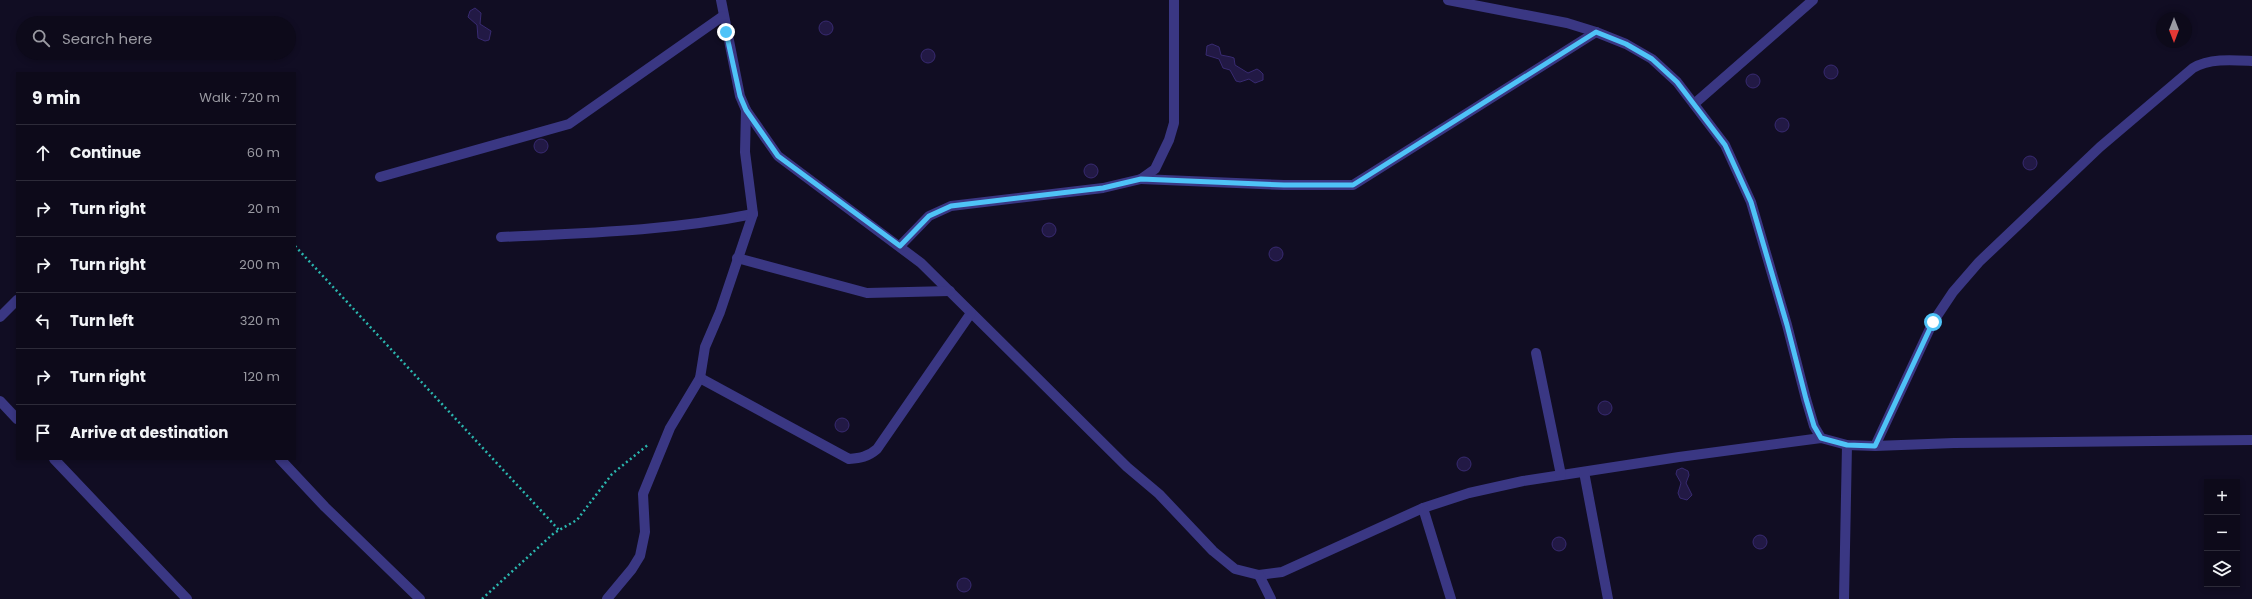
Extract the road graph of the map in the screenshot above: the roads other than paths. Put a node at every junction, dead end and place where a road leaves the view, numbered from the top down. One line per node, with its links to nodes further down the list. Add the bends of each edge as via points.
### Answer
1 (721, 0): 5 (street)
2 (1174, 0): 11 (street, via 1174,123 1155,169)
3 (1448, 0): 6 (street, via 1567,23)
4 (1813, 0): 8 (street)
5 (724, 16): 9 (street, via 740,96); 10 (street, via 569,124)
6 (1596, 32): 8 (street, via 1626,44 1652,59 1677,82); 11 (street, via 1353,185)
7 (2252, 61): 27 (street, via 2211,62 2193,68 2100,147 1979,262 1953,292 1933,322)
8 (1694, 104): 24 (street, via 1725,145 1751,202 1814,426)
9 (746, 110): 12 (street, via 745,152); 14 (street, via 778,156)
10 (380, 177)
11 (1141, 179): 14 (street, via 1103,188 951,206 929,216)
12 (753, 214): 13 (street, via 629,232); 15 (street)
13 (501, 237)
14 (900, 246): 16 (street)
15 (737, 258): 16 (street, via 867,293); 21 (street, via 706,348)
16 (950, 291): 18 (street)
17 (16, 301): 19 (street)
18 (971, 313): 21 (street, via 870,456 849,459); 33 (street, via 1127,467 1159,494 1213,551 1235,569)
19 (0, 317)
20 (1536, 353): 31 (street)
21 (700, 378): 36 (street, via 670,428 643,494 645,532 640,556)
22 (0, 402): 23 (street)
23 (16, 417)
24 (1821, 438): 26 (street); 30 (street, via 1680,456)
25 (2252, 440): 27 (street)
26 (1847, 445): 27 (street); 40 (street)
27 (1875, 446)
28 (55, 460): 34 (street)
29 (281, 460): 35 (street, via 325,507)
30 (1584, 472): 31 (street); 39 (street)
31 (1561, 475): 32 (street, via 1469,493)
32 (1423, 508): 33 (street, via 1282,572); 38 (street)
33 (1259, 576): 37 (street)
34 (187, 599)
35 (420, 599)
36 (607, 599)
37 (1271, 599)
38 (1451, 599)
39 (1608, 599)
40 (1844, 599)

